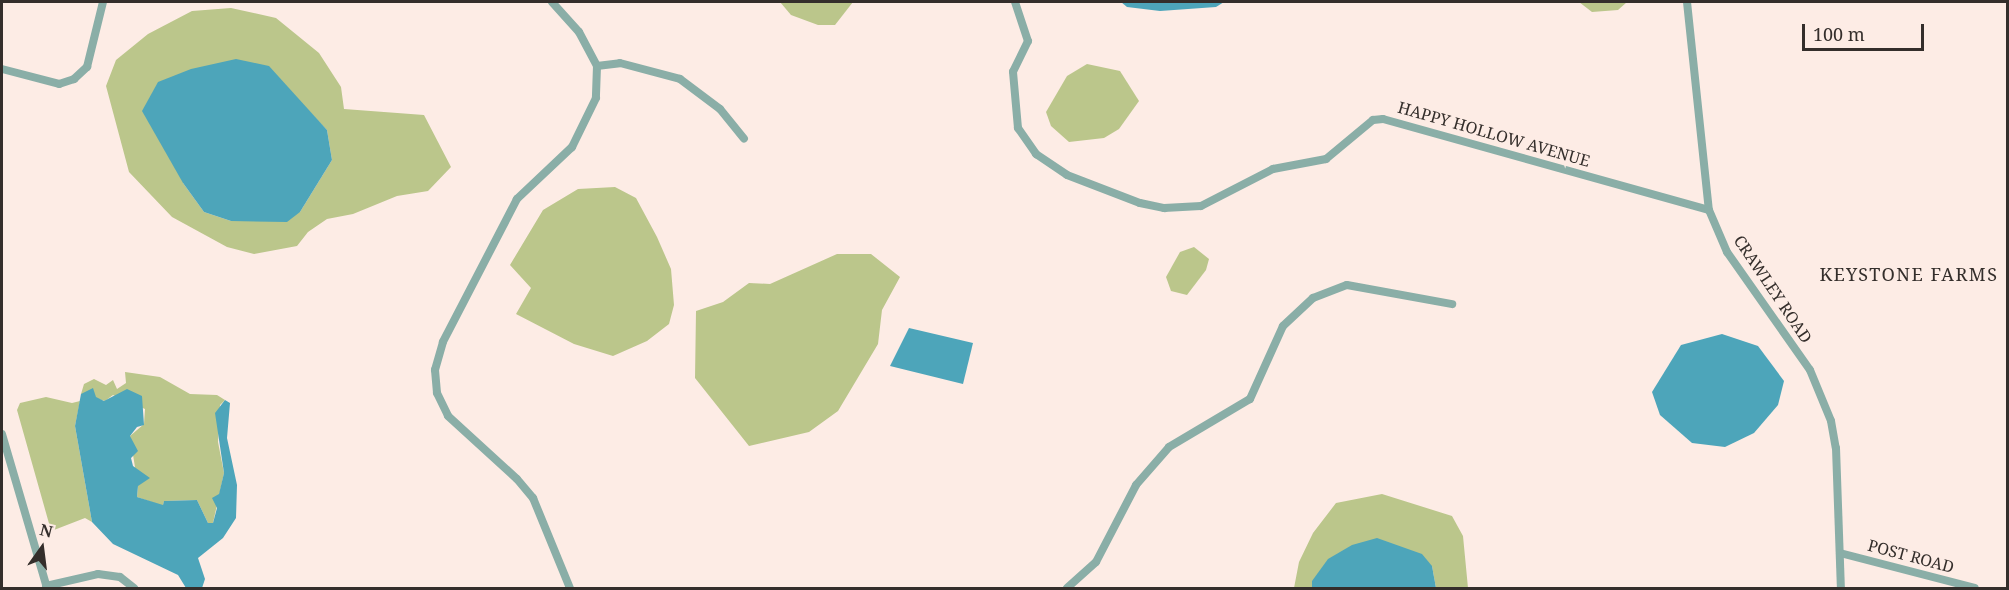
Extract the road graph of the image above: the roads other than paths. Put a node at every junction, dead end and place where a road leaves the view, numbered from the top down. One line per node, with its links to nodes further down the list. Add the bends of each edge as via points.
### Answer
1 (103, 2): 6 (street, via 87,67 74,79 59,84)
2 (552, 2): 5 (street, via 579,32)
3 (1015, 2): 8 (street, HAPPY HOLLOW AVENUE, via 1028,41 1013,72 1018,128 1036,154 1068,175 1140,203 1164,208 1201,206 1273,169 1326,159 1373,120 1383,119)
4 (1687, 2): 8 (street, CRAWLEY ROAD)
5 (597, 66): 7 (street, via 620,63 680,79 720,109); 14 (street, via 596,98 585,124 572,147 518,199 443,342 435,370 437,393 448,416 533,498)
6 (2, 69)
7 (744, 139)
8 (1709, 210): 11 (street, CRAWLEY ROAD, via 1727,252 1810,370 1822,395 1836,448)
9 (1452, 304): 15 (street, via 1347,285 1313,298 1283,326 1250,399 1169,447 1136,485 1096,562)
10 (2, 434): 12 (street)
11 (1840, 553): 16 (street, CRAWLEY ROAD); 17 (street, POST ROAD)
12 (46, 587): 13 (street, via 98,574 120,577)
13 (134, 588)
14 (570, 588)
15 (1067, 588)
16 (1841, 588)
17 (1975, 588)

